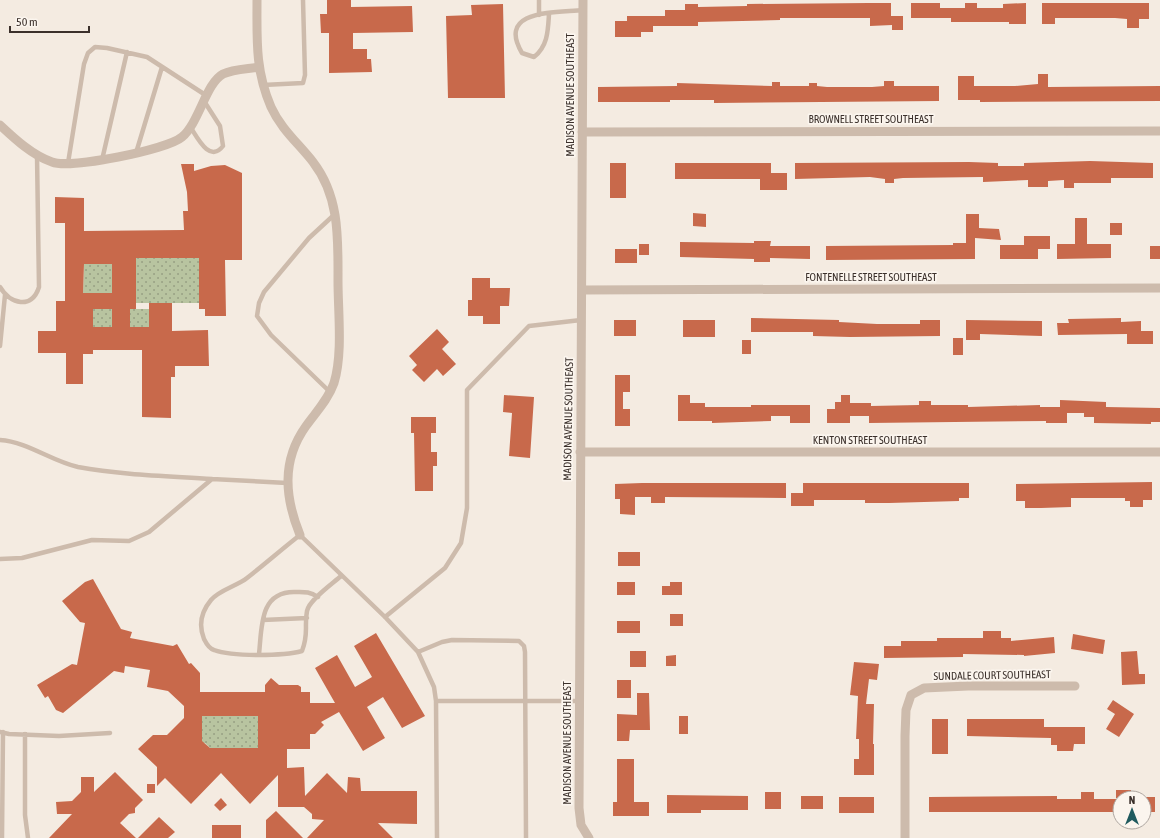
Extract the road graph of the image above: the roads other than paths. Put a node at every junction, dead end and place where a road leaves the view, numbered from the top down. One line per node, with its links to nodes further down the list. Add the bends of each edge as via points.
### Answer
1 (257, 0): 10 (street)
2 (304, 0): 11 (lane, via 304,84)
3 (539, 0): 7 (lane)
4 (582, 0): 5 (street, MADISON AVENUE SOUTHEAST)
5 (583, 10): 6 (lane); 16 (street, MADISON AVENUE SOUTHEAST)
6 (549, 14): 7 (lane); 7 (lane, via 544,44 534,57 522,53 515,41 516,29 521,21 532,15)
7 (539, 15)
8 (127, 52): 9 (lane, via 148,57); 19 (lane); 20 (lane, via 95,47 88,53)
9 (162, 67): 12 (lane); 18 (lane)
10 (258, 67): 11 (street); 12 (street, via 222,74)
11 (263, 85): 21 (street, via 277,117 324,178)
12 (206, 99): 14 (street); 14 (lane, via 220,126 224,146 219,151 208,150 200,144)
13 (0, 125): 17 (street, via 18,142)
14 (191, 128): 18 (street, via 181,138)
15 (1160, 130): 16 (street, BROWNELL STREET SOUTHEAST)
16 (582, 132): 24 (street, MADISON AVENUE SOUTHEAST)
17 (37, 154): 20 (street, via 53,163); 25 (lane, via 39,287 32,299 13,301)
18 (135, 154): 19 (street)
19 (102, 160): 20 (street)
20 (68, 163)
21 (336, 213): 28 (street, via 338,350 336,377); 28 (lane, via 309,238 264,292 259,303 258,316 271,335)
22 (0, 287): 25 (lane)
23 (1160, 288): 24 (street, FONTENELLE STREET SOUTHEAST)
24 (582, 290): 26 (street, MADISON AVENUE SOUTHEAST)
25 (5, 296): 27 (lane)
26 (581, 320): 30 (street, MADISON AVENUE SOUTHEAST); 38 (lane, via 529,326 467,390 467,508 461,543 445,568)
27 (0, 346)
28 (330, 392): 33 (street, via 296,444 289,462)
29 (0, 440): 32 (lane, via 13,441 76,466 125,473)
30 (580, 452): 31 (street, KENTON STREET SOUTHEAST); 46 (street, MADISON AVENUE SOUTHEAST)
31 (1160, 452)
32 (212, 479): 33 (lane); 35 (lane, via 149,532 129,541 92,540 22,558)
33 (287, 483): 34 (street, via 291,512)
34 (300, 536): 36 (lane); 42 (lane, via 246,578 212,598 203,611 200,621 201,632 213,650)
35 (0, 558)
36 (341, 576): 37 (lane); 38 (lane)
37 (318, 597): 39 (lane, via 310,605); 40 (lane, via 310,592 287,592 279,595 270,602)
38 (384, 617): 41 (lane)
39 (307, 618): 40 (lane); 42 (lane, via 307,639 302,651 291,654)
40 (263, 620): 42 (lane)
41 (418, 652): 44 (lane, via 434,686); 45 (lane, via 447,640 519,641 525,648)
42 (259, 654)
43 (1075, 686): 55 (street, SUNDALE COURT SOUTHEAST, via 924,688 911,695 906,710)
44 (436, 701): 45 (lane); 53 (lane)
45 (525, 701): 46 (lane); 54 (lane)
46 (578, 701): 50 (street, MADISON AVENUE SOUTHEAST, via 579,818)
47 (1, 732): 49 (lane); 51 (lane)
48 (110, 733): 49 (lane, via 59,736)
49 (25, 734): 52 (lane, via 25,815)
50 (588, 837)
51 (2, 838)
52 (28, 838)
53 (436, 838)
54 (526, 838)
55 (905, 838)

